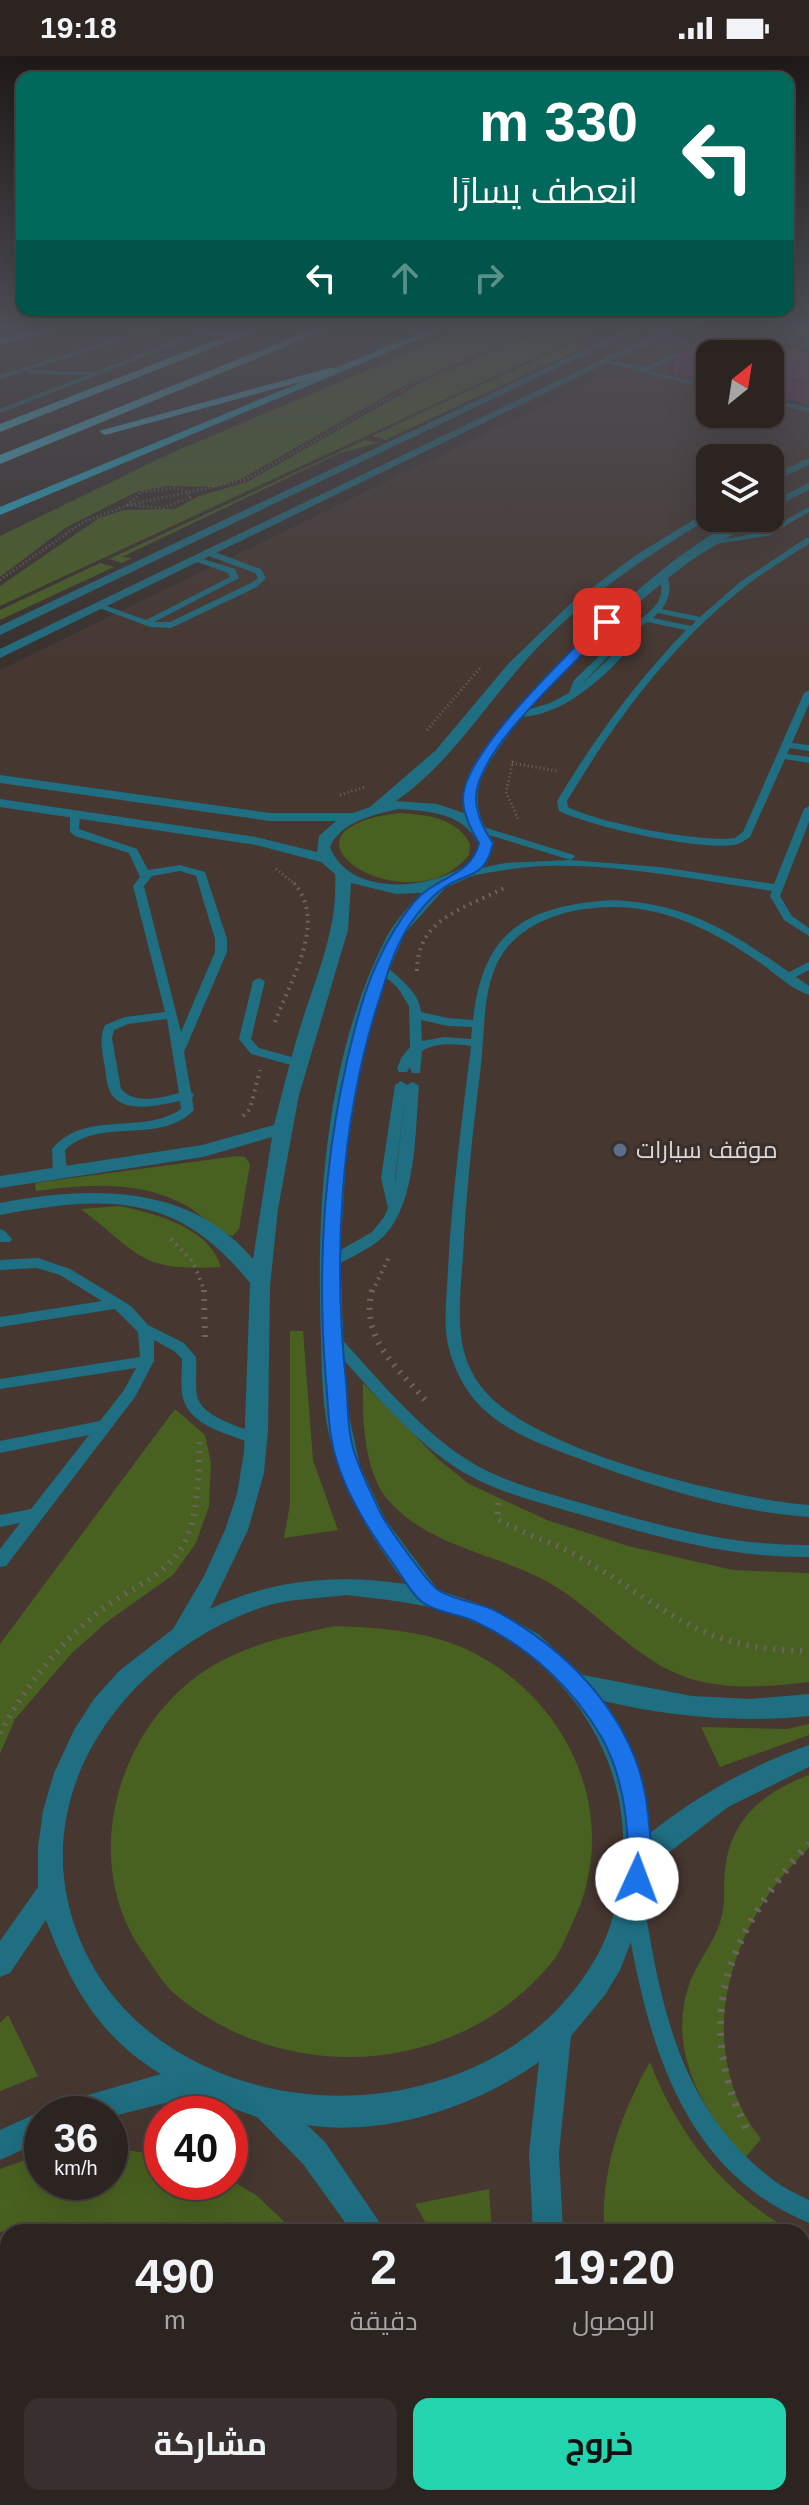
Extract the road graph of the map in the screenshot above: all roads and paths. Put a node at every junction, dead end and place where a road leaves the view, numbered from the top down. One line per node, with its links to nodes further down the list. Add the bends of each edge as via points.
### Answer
1 (38, 444): 7 (highway)
2 (51, 444): 7 (highway)
3 (159, 444): 16 (highway, via 82,477 60,497)
4 (307, 444): 12 (path, via 254,476)
5 (393, 444): 31 (street)
6 (434, 444): 21 (street)
7 (14, 454): 8 (highway)
8 (0, 460)
9 (809, 461): 10 (street)
10 (784, 473)
11 (809, 486): 13 (street)
12 (191, 493): 14 (path); 14 (path, via 172,507); 14 (path, via 149,490)
13 (784, 499)
14 (128, 505): 24 (path, via 72,527)
15 (809, 506): 20 (lane, via 755,536)
16 (2, 518)
17 (696, 522): 53 (street, via 571,610 535,643 424,774)
18 (727, 532): 20 (street)
19 (809, 540): 28 (lane, via 743,584)
20 (709, 543): 23 (street)
21 (209, 553): 22 (street); 29 (lane, via 258,571 262,578 179,623)
22 (197, 559): 25 (street); 29 (lane, via 232,571 235,578)
23 (663, 576): 26 (lane, via 667,590); 40 (street, via 577,651)
24 (0, 580)
25 (98, 606): 29 (lane); 36 (street)
26 (656, 610): 27 (lane); 28 (lane)
27 (647, 619): 30 (lane); 32 (lane); 33 (lane)
28 (703, 620): 30 (lane)
29 (146, 623)
30 (694, 629): 48 (lane, via 632,697)
31 (0, 631)
32 (628, 631)
33 (639, 635)
34 (616, 643): 39 (lane, via 577,682)
35 (627, 646): 39 (lane)
36 (0, 654)
37 (490, 658): 41 (path)
38 (809, 693): 42 (lane)
39 (572, 697): 40 (lane)
40 (520, 715): 57 (street, via 472,783)
41 (425, 734)
42 (787, 745): 43 (lane); 45 (lane)
43 (809, 748)
44 (516, 755): 47 (path)
45 (782, 756): 46 (lane); 48 (lane, via 747,835 728,842 573,816 562,801)
46 (809, 760)
47 (512, 763): 48 (path); 58 (path, via 504,796)
48 (577, 774)
49 (0, 779): 56 (street, via 270,817)
50 (371, 784): 51 (path)
51 (336, 796)
52 (0, 803): 55 (street)
53 (377, 808): 56 (street); 57 (street, via 432,808)
54 (809, 810): 65 (lane)
55 (75, 814): 60 (street, via 256,841); 62 (lane, via 74,830 133,851)
56 (350, 817): 60 (street, via 325,840)
57 (476, 827): 59 (lane); 61 (street, via 486,852)
58 (524, 828)
59 (594, 863): 61 (lane, via 525,863); 65 (lane)
60 (336, 866): 63 (street, via 387,887); 79 (street, via 342,929)
61 (466, 874): 63 (street)
62 (145, 876): 72 (lane, via 138,886); 78 (lane, via 180,868 201,874 221,939 221,952)
63 (439, 885): 68 (street, via 405,920)
64 (508, 885): 74 (path, via 454,910 419,952 417,970 438,999)
65 (776, 888): 66 (lane, via 782,911)
66 (809, 933)
67 (809, 965): 69 (lane)
68 (382, 968): 73 (lane, via 410,996); 88 (street, via 347,1095)
69 (787, 978): 71 (lane); 75 (lane, via 685,916 634,905 581,907 538,921 499,951)
70 (259, 981): 79 (lane, via 245,1039 255,1051)
71 (808, 990)
72 (172, 1015): 78 (lane); 82 (lane, via 109,1028 115,1090 135,1102)
73 (417, 1015): 74 (lane); 77 (lane)
74 (439, 1021): 75 (lane)
75 (479, 1024): 76 (lane)
76 (477, 1043): 77 (lane, via 444,1041); 102 (lane, via 454,1269 454,1341 470,1384 497,1413 560,1445 716,1496)
77 (414, 1048): 80 (lane)
78 (179, 1051): 82 (lane)
79 (298, 1063): 83 (street)
80 (410, 1069)
81 (407, 1086): 88 (lane, via 400,1185 385,1228)
82 (188, 1095): 84 (lane, via 188,1110 178,1118 68,1139 58,1149)
83 (284, 1128): 84 (street, via 203,1151); 90 (street)
84 (60, 1171): 85 (street)
85 (0, 1182)
86 (0, 1209): 90 (street, via 75,1197 152,1204 215,1233)
87 (397, 1247): 97 (path, via 374,1280 371,1332)
88 (330, 1262): 94 (street)
89 (0, 1265): 91 (lane, via 52,1266)
90 (261, 1283): 99 (street)
91 (118, 1304): 92 (lane); 93 (lane)
92 (0, 1322)
93 (143, 1328): 95 (lane); 99 (lane, via 189,1357 190,1398 202,1415)
94 (331, 1337): 101 (lane, via 439,1447); 107 (street, via 338,1418 355,1482 373,1520)
95 (147, 1361): 96 (lane); 98 (lane)
96 (0, 1384)
97 (430, 1407)
98 (105, 1426): 100 (lane); 103 (lane)
99 (257, 1439): 108 (street, via 234,1538)
100 (0, 1447)
101 (508, 1487): 105 (lane, via 697,1543 738,1550); 109 (path, via 496,1509 497,1519 578,1557 679,1625 738,1647)
102 (809, 1511)
103 (37, 1514): 104 (lane); 106 (lane)
104 (0, 1521)
105 (809, 1551)
106 (0, 1561)
107 (429, 1596): 108 (street, via 346,1586 262,1598); 110 (street, via 485,1616 535,1645)
108 (184, 1631): 115 (street, via 133,1670 91,1718 63,1776 50,1839)
109 (809, 1651)
110 (577, 1684): 111 (street, via 691,1707); 114 (street, via 613,1735 635,1795)
111 (809, 1705)
112 (809, 1756): 114 (street, via 725,1792 680,1822)
113 (809, 1843): 123 (path, via 770,1889 720,1995 717,2050 725,2084)
114 (640, 1859): 116 (street)
115 (53, 1888): 117 (street); 119 (street, via 54,1905 78,1969 121,2027)
116 (634, 1899): 118 (street, via 601,1979); 125 (lane, via 655,2011 695,2115 740,2167)
117 (0, 1964)
118 (557, 2029): 121 (street, via 534,2051 469,2088 395,2110 318,2115); 127 (street, via 544,2153)
119 (197, 2080): 120 (street); 121 (street)
120 (128, 2097)
121 (266, 2105): 126 (street, via 314,2153)
122 (24, 2134): 124 (street)
123 (752, 2138)
124 (0, 2145)
125 (809, 2212)
126 (365, 2224)
127 (548, 2224)

